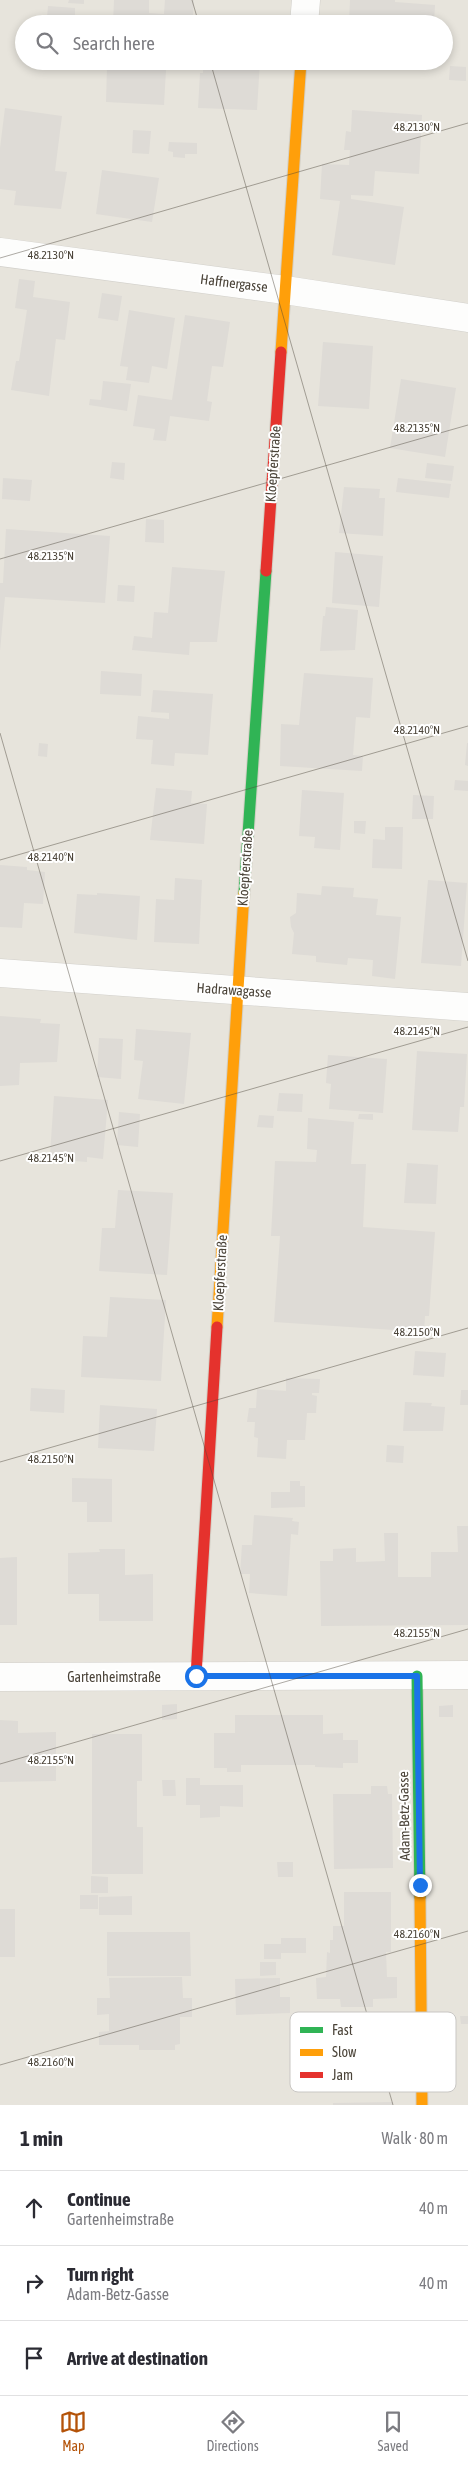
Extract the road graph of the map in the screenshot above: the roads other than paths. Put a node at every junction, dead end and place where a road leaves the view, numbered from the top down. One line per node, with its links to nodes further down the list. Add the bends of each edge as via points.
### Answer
1 (306, 0): 2 (street)
2 (305, 15)
3 (300, 70): 5 (street, Kloepferstraße)
4 (0, 252): 5 (street, Haffnergasse)
5 (285, 290): 6 (street, Haffnergasse); 8 (street, Kloepferstraße)
6 (468, 318)
7 (0, 972): 8 (street, Hadrawagasse)
8 (237, 991): 9 (street, Hadrawagasse); 11 (street, Kloepferstraße)
9 (468, 1007)
10 (468, 1675): 12 (street, Gartenheimstraße)
11 (196, 1676): 12 (street, Gartenheimstraße); 13 (street, Gartenheimstraße)
12 (417, 1676): 14 (street, Adam-Betz-Gasse)
13 (0, 1677)
14 (421, 2012)
15 (422, 2092): 16 (street, Adam-Betz-Gasse)
16 (422, 2105)

